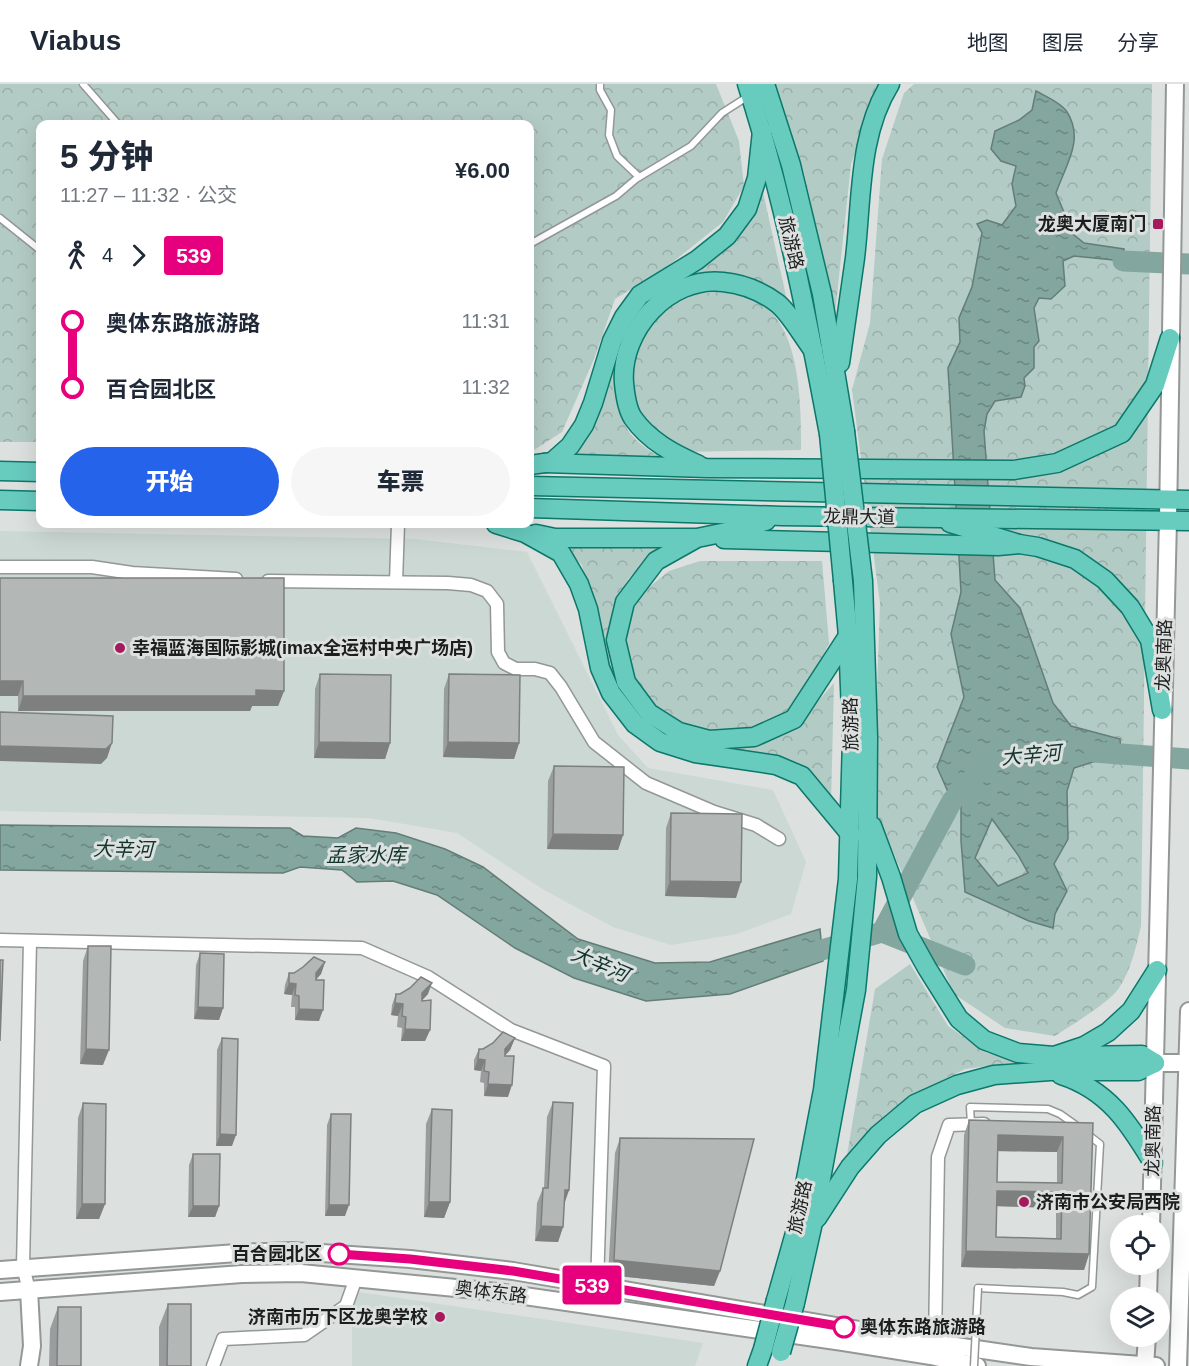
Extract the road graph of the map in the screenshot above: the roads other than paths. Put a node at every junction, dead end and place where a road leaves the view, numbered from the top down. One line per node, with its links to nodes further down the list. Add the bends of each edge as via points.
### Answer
1 (83, 84): 7 (lane)
2 (600, 84): 9 (lane, via 611,110 609,135 617,156)
3 (765, 84): 15 (main road, 旅游路, via 791,165 822,294)
4 (890, 84): 15 (main road, via 868,138)
5 (1175, 84): 13 (main road, 龙奥南路)
6 (749, 90): 8 (main road, 旅游路); 9 (lane, via 691,146)
7 (114, 120)
8 (762, 131): 14 (main road, 旅游路, via 791,241); 17 (main road, via 757,178 747,208 727,236 697,261 640,295 612,341 584,425 570,446 552,462)
9 (639, 177): 11 (lane, via 616,196)
10 (0, 218): 12 (lane)
11 (534, 242)
12 (36, 247)
13 (1170, 338): 21 (main road, via 1155,385 1122,433 1057,463); 25 (main road, 龙奥南路)
14 (813, 350): 16 (main road, 旅游路); 18 (main road, via 779,305 752,288 722,282 698,284 671,295 644,318 630,340 623,367 632,417 655,441)
15 (837, 380): 16 (main road, 旅游路)
16 (837, 433): 41 (main road, 旅游路, bridge); 43 (main road, 旅游路, bridge, via 863,581)
17 (537, 464): 18 (main road)
18 (707, 468): 21 (main road, via 945,469); 23 (main road)
19 (0, 471): 20 (main road)
20 (36, 472)
21 (992, 474): 24 (main road)
22 (534, 486): 23 (main road, 龙鼎大道)
23 (787, 491): 24 (main road, 龙鼎大道)
24 (938, 492): 25 (main road, 龙鼎大道)
25 (1167, 499): 27 (main road, 龙鼎大道); 32 (main road, 龙奥南路)
26 (0, 500): 28 (main road)
27 (1189, 500)
28 (36, 501)
29 (534, 508): 30 (main road, 龙鼎大道)
30 (782, 516): 31 (main road, 龙鼎大道); 37 (main road)
31 (951, 520): 32 (main road, 龙鼎大道); 38 (main road)
32 (1167, 520): 33 (main road, 龙鼎大道); 42 (main road, 龙奥南路)
33 (1189, 521)
34 (398, 528): 40 (street)
35 (509, 528): 36 (main road)
36 (525, 533): 37 (main road, via 555,538); 44 (main road, via 561,553 579,584 600,668 611,693 635,724 660,742 694,753 776,765 802,776)
37 (697, 538): 38 (main road); 41 (main road, via 656,561 625,602 616,639 626,682 649,713 679,732 709,740 754,737 794,719)
38 (997, 541): 42 (main road, via 1038,547 1075,559 1105,580 1130,607 1150,640)
39 (0, 567): 40 (street, via 92,567 251,580)
40 (396, 582): 45 (street, via 471,585 487,591 497,604 498,652 504,663 516,669 550,673 594,742 646,783 756,825)
41 (848, 636): 44 (main road, 旅游路)
42 (1162, 711): 48 (main road, 龙奥南路)
43 (867, 813): 52 (main road, via 908,934 959,1018 984,1040); 57 (main road, 旅游路, via 867,877 856,990)
44 (850, 835): 66 (main road, 旅游路, bridge, via 823,1090 797,1226)
45 (779, 839)
46 (0, 940): 47 (street)
47 (30, 941): 58 (street); 61 (street, via 362,948 428,977 511,1030 604,1065)
48 (1157, 970): 50 (main road, 龙奥南路); 52 (main road, via 1131,1011 1108,1032)
49 (1189, 1011): 51 (main road, 龙奥南路)
50 (1155, 1063): 51 (main road); 52 (main road, via 1142,1055); 55 (main road, 龙奥南路)
51 (1188, 1063): 72 (main road, 龙奥南路)
52 (1052, 1064): 55 (main road, via 1101,1096 1131,1125); 57 (main road, via 957,1085 915,1104 878,1135 850,1167)
53 (971, 1124): 54 (street); 65 (street, via 949,1125 938,1157); 70 (lane, bridge, via 970,1107 1048,1109 1100,1144 1092,1287 1078,1295 978,1288)
54 (992, 1124)
55 (1153, 1163): 56 (main road, 龙奥南路)
56 (1151, 1215)
57 (812, 1227): 67 (main road, 旅游路, bridge)
58 (23, 1268): 59 (main road); 61 (main road, via 292,1251 410,1259); 62 (street)
59 (0, 1269)
60 (356, 1278): 62 (main road, 奥体东路, via 301,1273 242,1274); 65 (main road, 奥体东路, via 497,1292); 69 (street, via 346,1306 304,1335 222,1339)
61 (597, 1286): 65 (main road)
62 (29, 1290): 63 (main road, 奥体东路); 68 (main road)
63 (0, 1292)
64 (1148, 1347): 71 (main road)
65 (933, 1349): 70 (main road, 奥体东路); 71 (main road)
66 (760, 1357)
67 (780, 1359)
68 (29, 1366)
69 (213, 1366)
70 (976, 1366)
71 (1149, 1366)
72 (1178, 1366)

